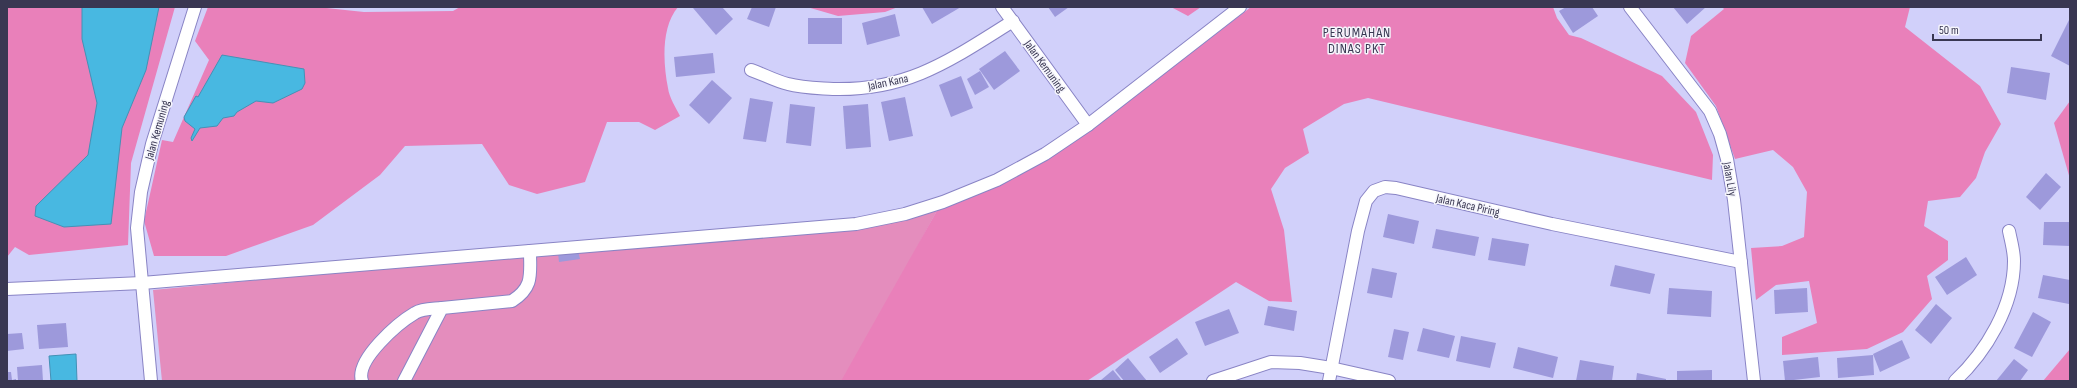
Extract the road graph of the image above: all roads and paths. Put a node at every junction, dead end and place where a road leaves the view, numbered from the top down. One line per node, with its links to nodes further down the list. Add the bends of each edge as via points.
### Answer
1 (195, 7): 11 (street, Jalan Kemuning, via 152,144 141,192 137,228)
2 (1002, 7): 5 (street, Jalan Kemuning)
3 (1240, 7): 7 (street)
4 (1630, 7): 10 (street, Jalan Lily, via 1710,111 1727,159)
5 (1012, 20): 6 (street, Jalan Kana, via 953,58 916,76 885,85 851,89 816,88 788,84); 7 (street, Jalan Kemuning)
6 (751, 70)
7 (1088, 125): 9 (street, via 1044,154 996,180 943,202 905,214 856,224)
8 (2009, 231): 22 (street, via 2014,262 2002,313 1991,339 1971,366)
9 (530, 250): 11 (street); 13 (street, via 530,280 521,295 512,300)
10 (1741, 262): 14 (street, Jalan Kaca Piring, via 1385,187 1374,191 1366,201); 21 (street, Jalan Lily)
11 (142, 283): 12 (street); 15 (street, Jalan Kemuning)
12 (7, 289)
13 (442, 308): 16 (street, via 415,313 370,352 362,366); 17 (street)
14 (1330, 368): 18 (street, via 1271,362); 19 (street, Jalan Kaca Piring); 20 (street)
15 (151, 381)
16 (362, 381)
17 (404, 381)
18 (1213, 381)
19 (1329, 381)
20 (1389, 381)
21 (1754, 381)
22 (1955, 381)

